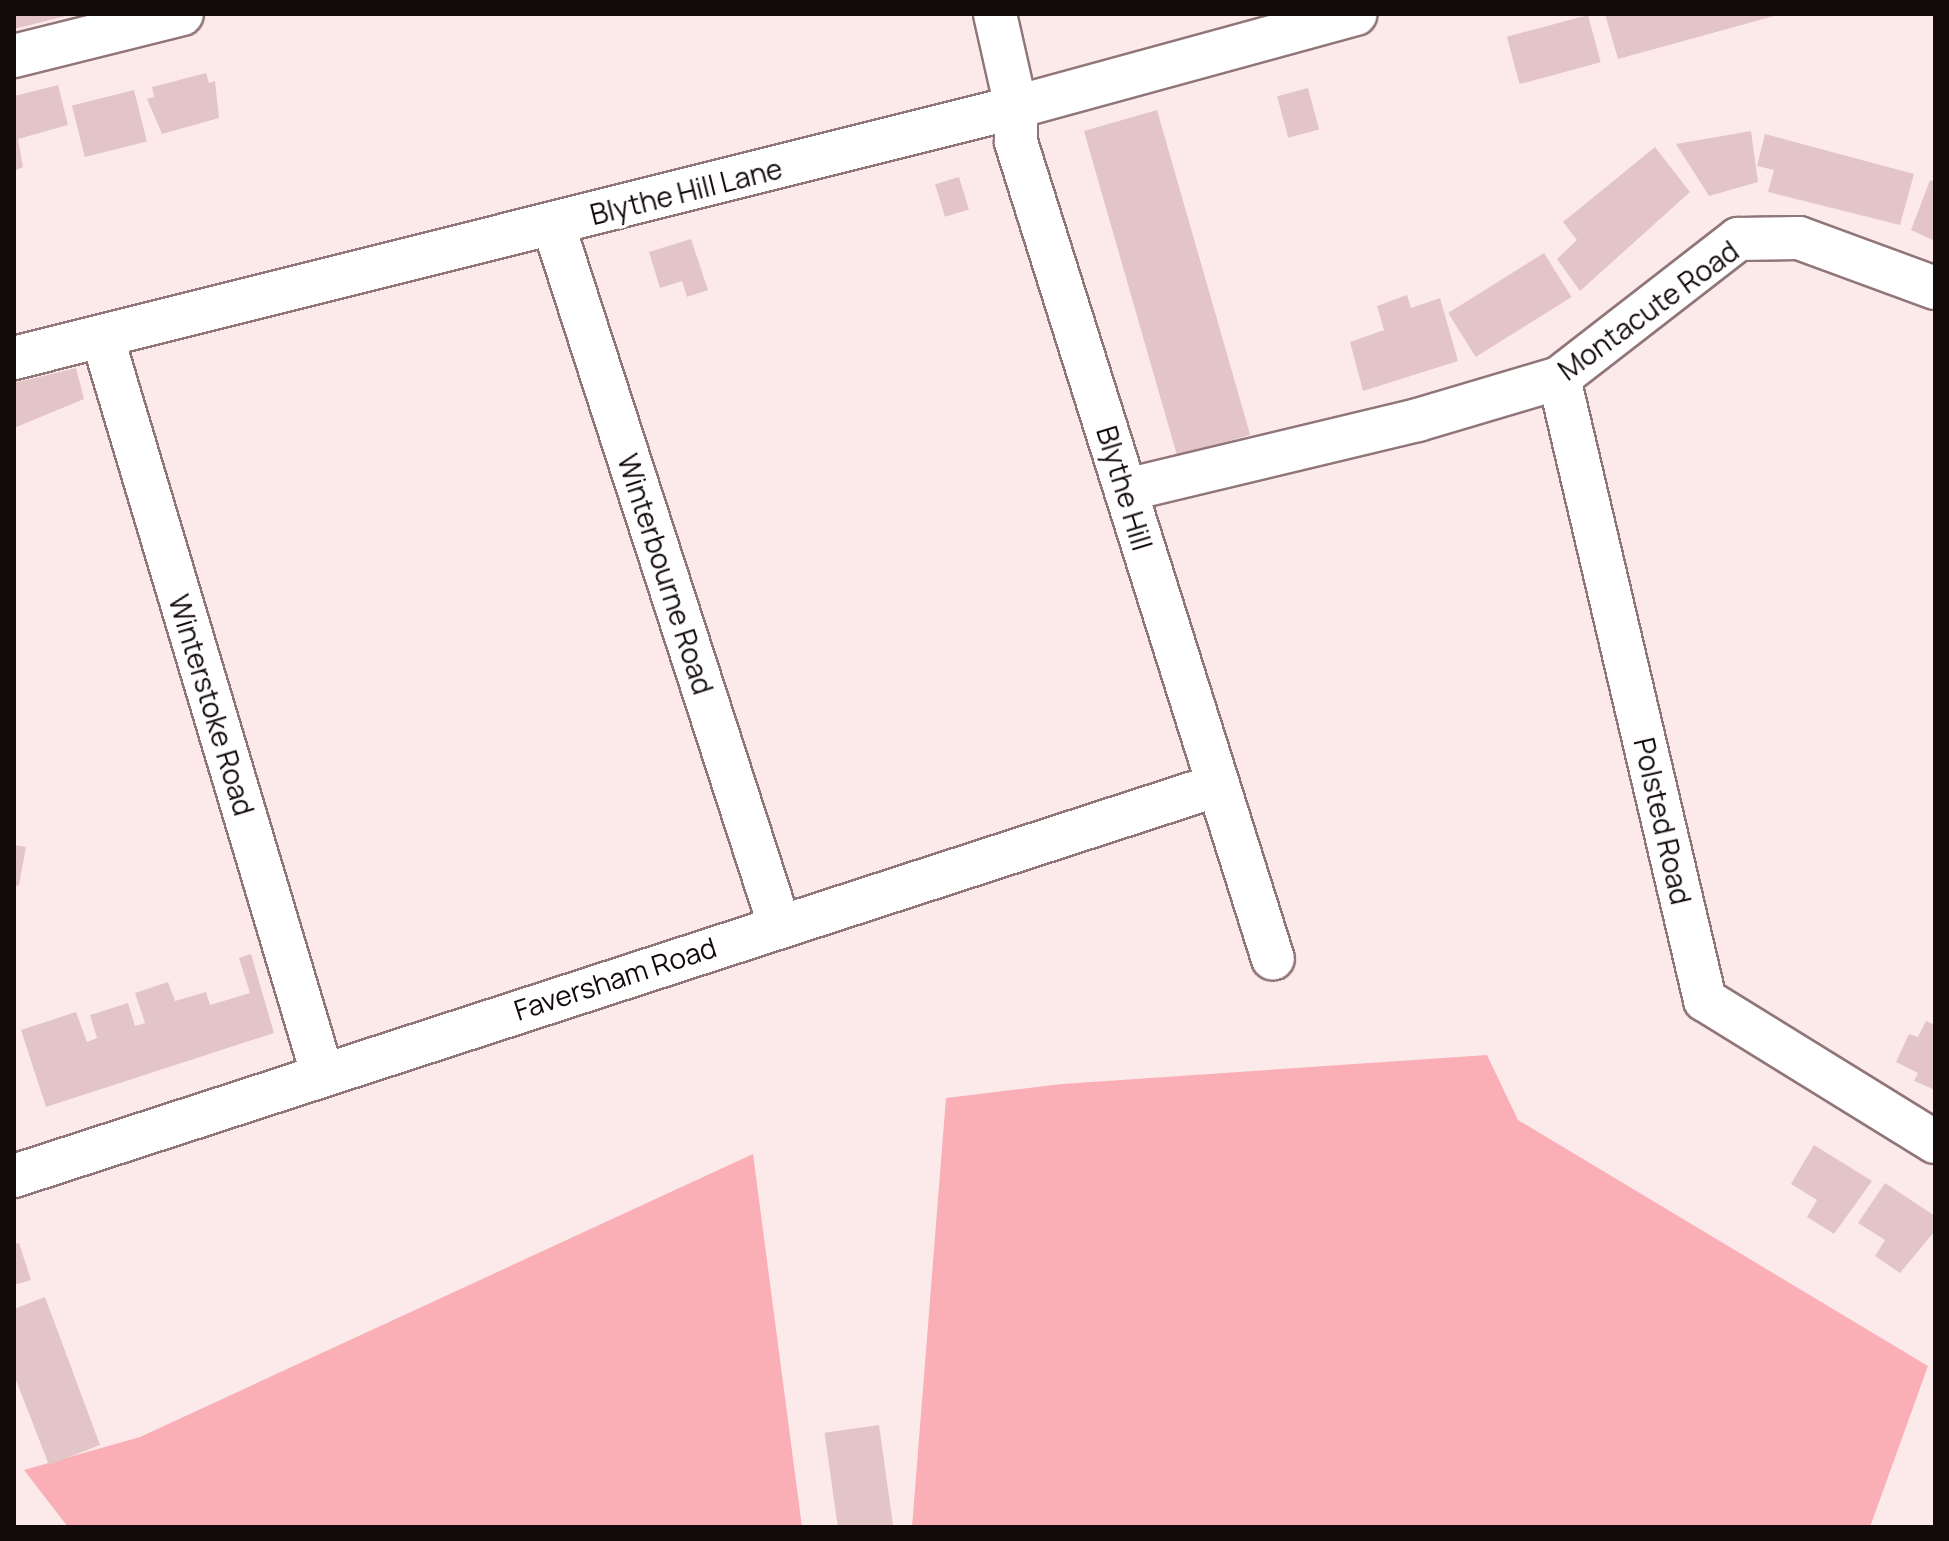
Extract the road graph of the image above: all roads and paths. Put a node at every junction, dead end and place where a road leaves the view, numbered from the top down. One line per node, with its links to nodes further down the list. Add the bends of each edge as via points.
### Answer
1 (182, 14): 4 (street)
2 (995, 14): 5 (street, Blythe Hill)
3 (1355, 14): 5 (street, Blythe Hill Lane)
4 (14, 56)
5 (1016, 107): 6 (street, Blythe Hill Lane); 11 (street, Blythe Hill, via 1016,142)
6 (553, 224): 8 (street, Blythe Hill Lane); 13 (street, Winterbourne Road)
7 (1935, 288): 10 (street, Montacute Road, via 1799,238 1738,239)
8 (102, 336): 9 (street, Blythe Hill Lane); 15 (street, Winterstoke Road)
9 (14, 358)
10 (1559, 378): 11 (street, Montacute Road, via 1418,420); 16 (street, Polsted Road, via 1705,1000)
11 (1126, 490): 12 (street, Blythe Hill)
12 (1218, 785): 13 (street, Faversham Road); 14 (street, Blythe Hill)
13 (779, 924): 15 (street, Faversham Road)
14 (1273, 959)
15 (322, 1073): 17 (street, Faversham Road)
16 (1935, 1142)
17 (14, 1176)

